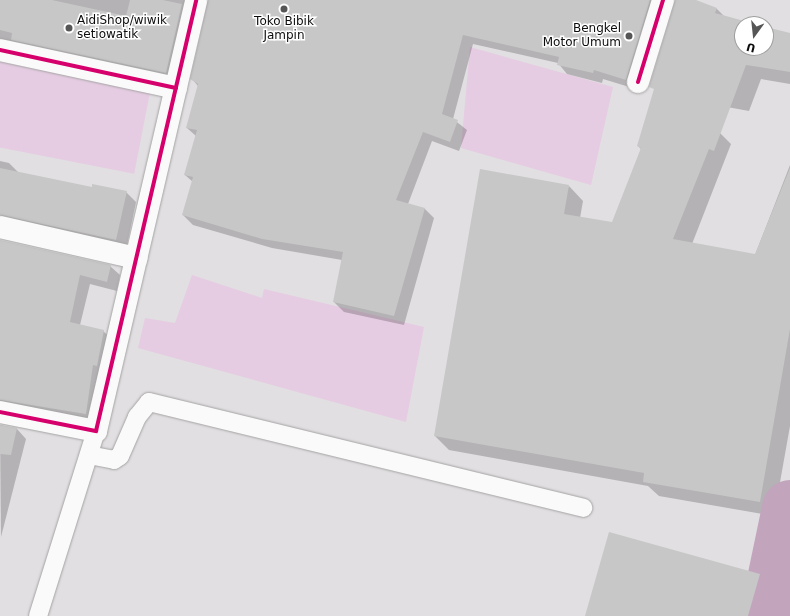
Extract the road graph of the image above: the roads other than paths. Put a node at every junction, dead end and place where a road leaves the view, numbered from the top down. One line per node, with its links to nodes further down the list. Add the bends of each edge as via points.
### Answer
1 (196, 0): 5 (street)
2 (663, 0): 4 (street)
3 (0, 50): 5 (street)
4 (638, 82)
5 (176, 88): 7 (street)
6 (0, 227): 7 (street)
7 (137, 258): 9 (street)
8 (0, 412): 9 (street)
9 (96, 431): 10 (lane)
10 (89, 455): 11 (lane, via 114,460 120,456 137,417 149,402); 12 (lane)
11 (583, 508)
12 (38, 616)

